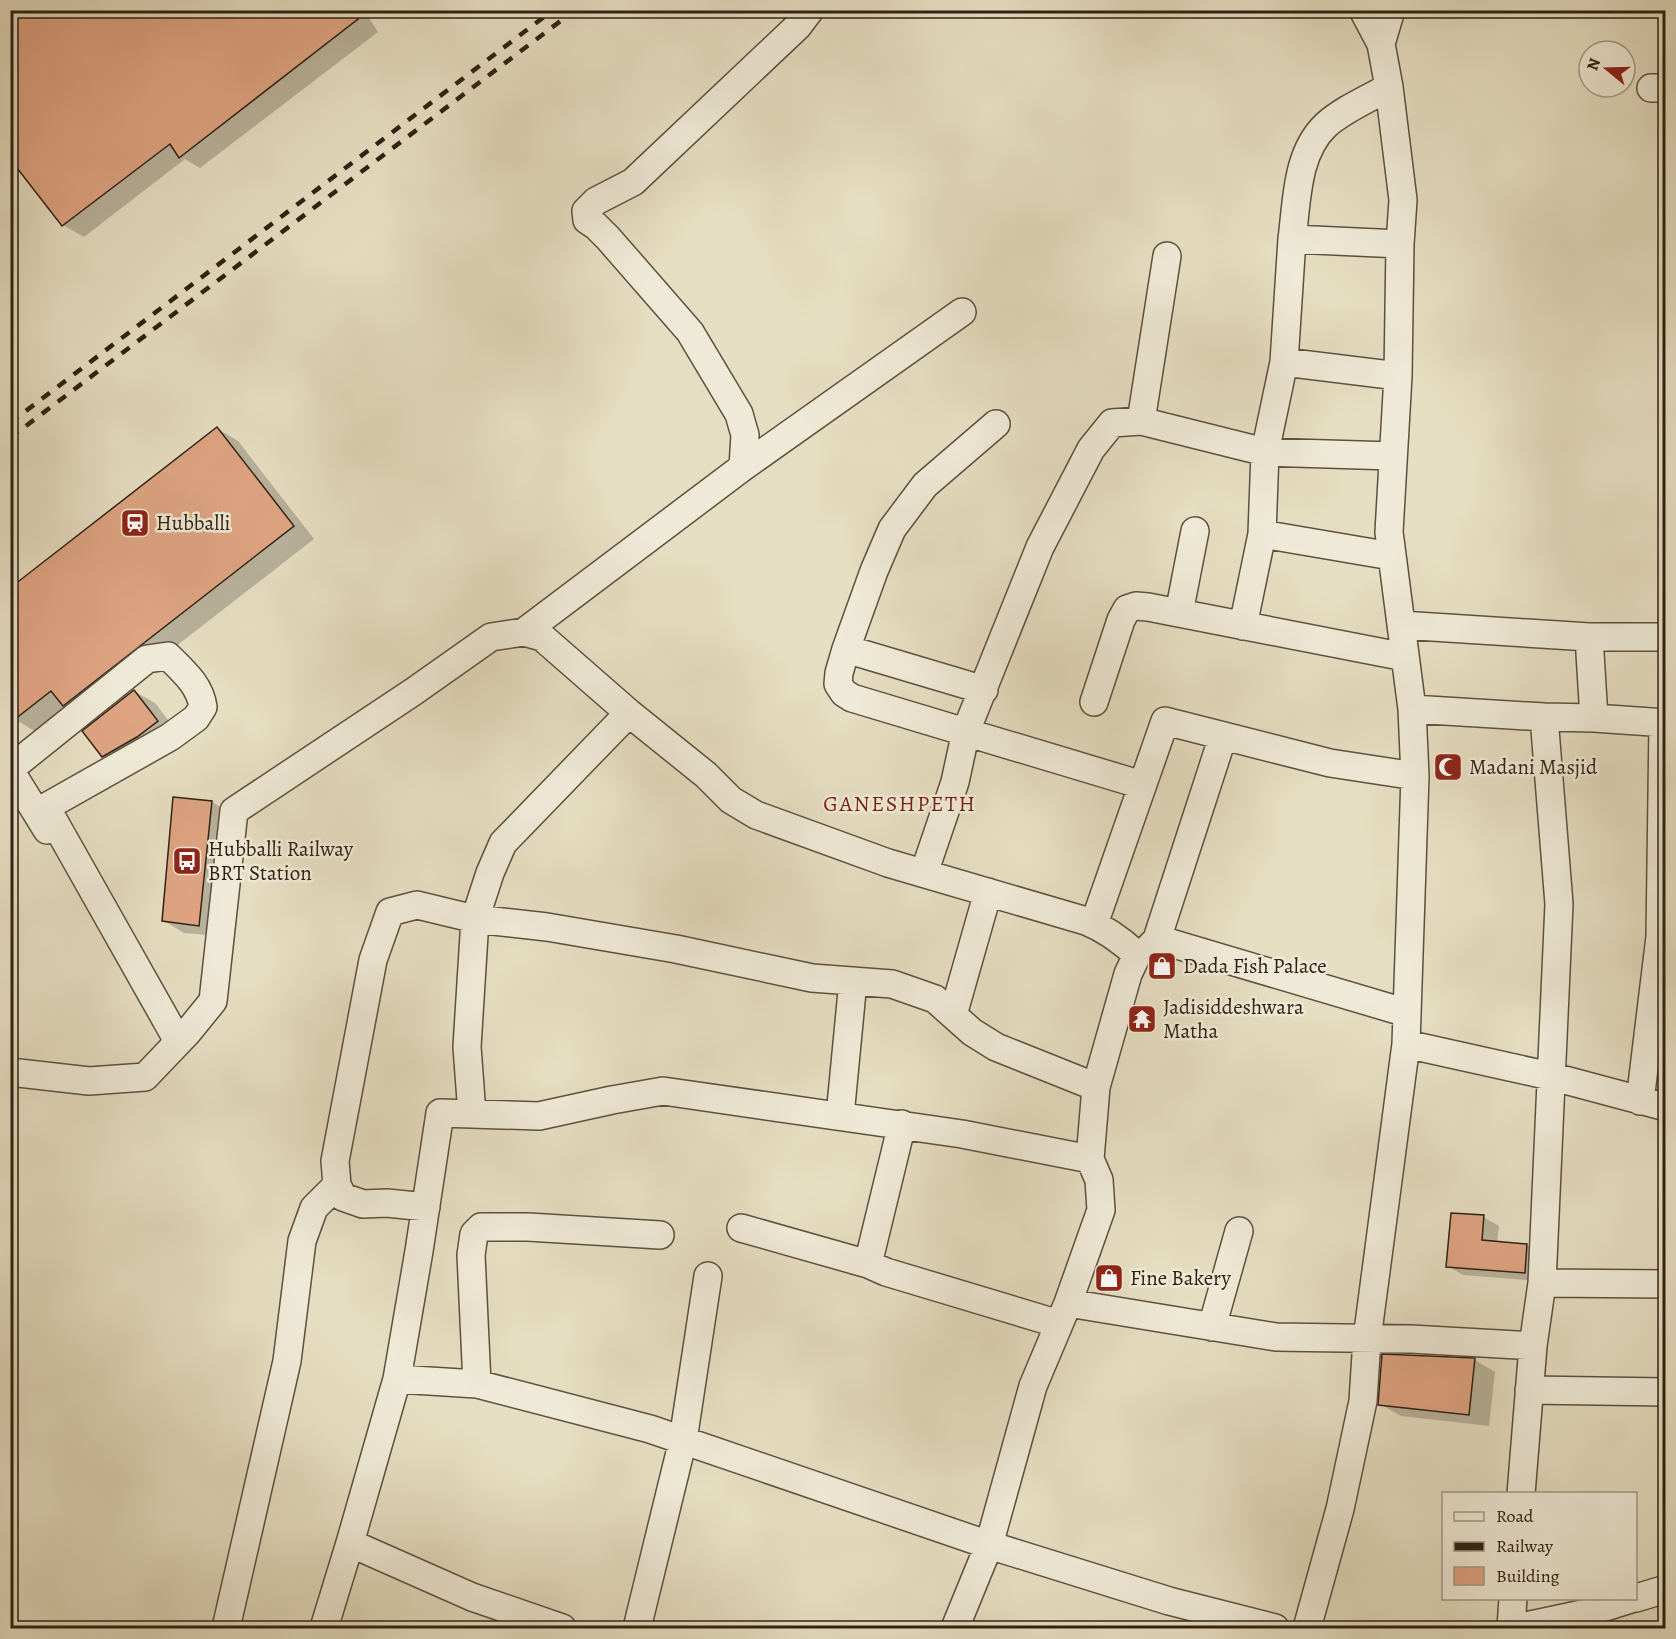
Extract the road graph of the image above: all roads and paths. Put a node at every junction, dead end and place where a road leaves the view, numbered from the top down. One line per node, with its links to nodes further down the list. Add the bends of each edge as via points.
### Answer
1 (810, 10): 16 (street, via 798,26 633,182 596,201 586,211 587,220 608,238 690,332 739,414 745,435)
2 (1363, 10): 4 (street)
3 (1391, 10): 4 (street)
4 (1382, 44): 5 (street)
5 (1389, 87): 6 (street, via 1325,126 1311,145 1300,176); 7 (street, via 1403,200)
6 (1292, 239): 7 (street); 10 (street)
7 (1400, 244): 11 (street)
8 (1167, 256): 12 (street)
9 (962, 312): 16 (street)
10 (1284, 362): 11 (street); 14 (street)
11 (1398, 376): 15 (street)
12 (1142, 421): 14 (street); 28 (street, via 1112,423 1092,449 1040,547)
13 (996, 424): 26 (street, via 925,485 892,529)
14 (1265, 452): 15 (street); 18 (street)
15 (1393, 456): 19 (street)
16 (743, 467): 23 (street)
17 (1195, 531): 20 (street)
18 (1262, 534): 19 (street); 22 (street)
19 (1391, 556): 21 (street)
20 (1179, 613): 22 (street); 29 (street, via 1136,606 1127,609)
21 (1401, 625): 24 (street); 27 (street)
22 (1243, 626): 27 (street)
23 (524, 632): 31 (street, via 542,637); 49 (street, via 491,637 234,811 213,1000)
24 (1589, 637): 25 (street); 33 (street)
25 (1665, 637)
26 (846, 649): 28 (street); 35 (street, via 838,684 844,693)
27 (1405, 657): 30 (street)
28 (984, 690): 35 (street)
29 (1094, 702)
30 (1412, 709): 32 (street); 38 (street)
31 (629, 713): 40 (street, via 731,800 756,815); 42 (street, via 503,843)
32 (1544, 717): 33 (street); 51 (street, via 1559,904)
33 (1594, 718): 34 (street)
34 (1664, 723): 53 (street)
35 (966, 731): 39 (street); 40 (street, via 955,782)
36 (1223, 736): 38 (street, via 1330,763); 39 (street, via 1164,721); 44 (street)
37 (10, 769): 49 (street); 49 (street, via 147,659 168,656 201,694 203,707 196,717 170,737 46,807)
38 (1415, 776): 46 (street)
39 (1142, 785): 43 (street)
40 (924, 873): 41 (street)
41 (988, 892): 43 (street); 47 (street)
42 (475, 919): 45 (street, via 547,927 812,978); 54 (street, via 467,1047); 58 (street, via 417,905 390,912 373,960 335,1161)
43 (1094, 924): 44 (street, via 1123,942)
44 (1147, 947): 46 (street); 52 (street, via 1128,974)
45 (853, 981): 47 (street, via 892,984 935,999); 55 (street)
46 (1407, 1012): 48 (street)
47 (953, 1015): 52 (street, via 996,1047)
48 (1406, 1044): 51 (street); 69 (street)
49 (172, 1047): 50 (street, via 145,1077 89,1081)
50 (10, 1072)
51 (1550, 1076): 53 (street); 65 (street)
52 (1096, 1087): 57 (street)
53 (1653, 1104)
54 (472, 1114): 55 (street, via 539,1116 663,1091); 59 (street, via 440,1113)
55 (840, 1116): 56 (street)
56 (902, 1124): 57 (street); 63 (street)
57 (1090, 1160): 67 (street, via 1099,1180 1101,1210)
58 (337, 1185): 59 (street, via 343,1197 363,1204); 83 (street, via 314,1208 302,1241 287,1361)
59 (426, 1207): 71 (street)
60 (741, 1228): 63 (street)
61 (1239, 1231): 68 (street)
62 (660, 1235): 72 (street, via 481,1227 474,1234 471,1255)
63 (868, 1264): 67 (street, via 886,1272)
64 (708, 1276): 75 (street)
65 (1542, 1283): 66 (street); 70 (street)
66 (1665, 1284)
67 (1064, 1313): 68 (street); 78 (street, via 1033,1386)
68 (1212, 1327): 69 (street, via 1276,1337)
69 (1367, 1339): 70 (street); 89 (street, via 1360,1412 1340,1509)
70 (1533, 1346): 73 (street)
71 (397, 1378): 72 (street); 77 (street)
72 (477, 1384): 75 (street)
73 (1529, 1390): 74 (street); 76 (street)
74 (1665, 1392)
75 (683, 1440): 78 (street); 86 (street)
76 (1521, 1492)
77 (350, 1543): 84 (street); 85 (street, via 472,1597)
78 (989, 1545): 87 (street); 88 (street, via 1169,1601)
79 (1665, 1589): 80 (street)
80 (1637, 1597)
81 (1513, 1600): 90 (street)
82 (1629, 1600): 91 (street)
83 (226, 1629)
84 (324, 1629)
85 (562, 1629)
86 (638, 1629)
87 (955, 1629)
88 (1275, 1629)
89 (1307, 1629)
90 (1511, 1629)
91 (1516, 1629)

